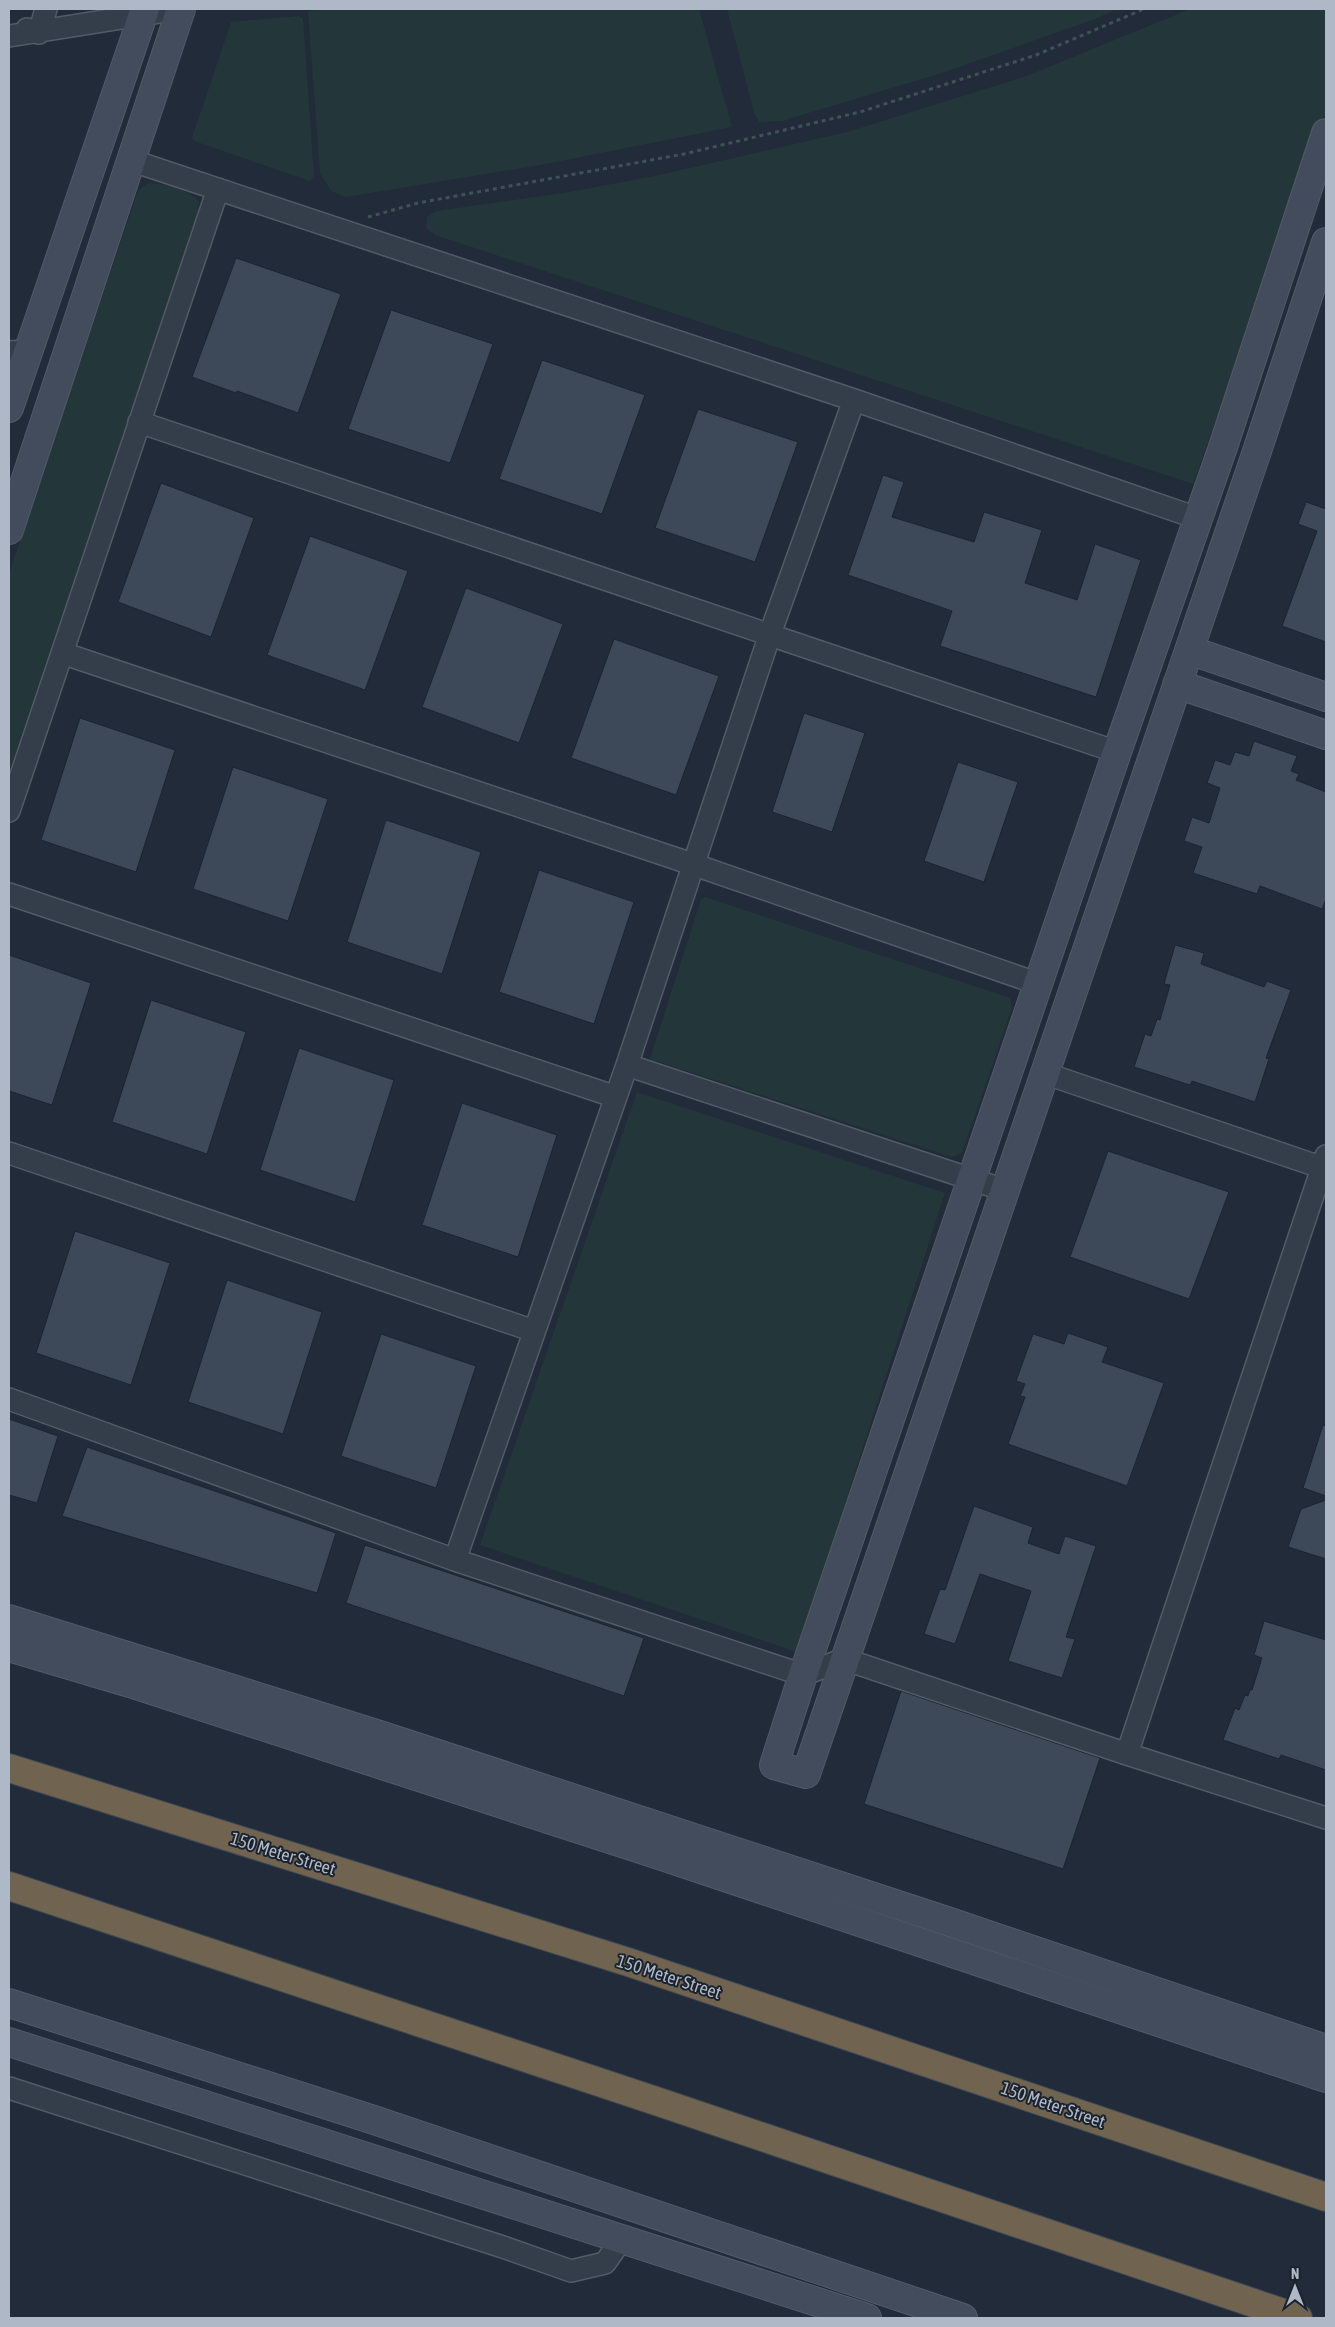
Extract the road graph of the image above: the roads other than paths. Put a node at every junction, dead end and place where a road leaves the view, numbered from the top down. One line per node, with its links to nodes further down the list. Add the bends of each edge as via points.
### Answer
1 (46, 9): 5 (street)
2 (180, 9): 3 (street); 8 (street)
3 (144, 11): 5 (street); 10 (street)
4 (9, 24): 5 (street)
5 (39, 32): 6 (street)
6 (9, 36)
7 (1326, 133): 18 (street)
8 (133, 161): 9 (street); 11 (street)
9 (218, 189): 15 (street); 17 (street)
10 (74, 218): 11 (street); 14 (street)
11 (108, 229): 21 (street)
12 (1326, 242): 13 (street)
13 (1320, 278): 19 (street)
14 (18, 351): 16 (street)
15 (854, 400): 20 (street); 22 (street)
16 (9, 408)
17 (139, 422): 22 (street); 24 (street)
18 (1224, 447): 19 (street); 20 (street)
19 (1255, 457): 23 (street)
20 (1197, 518): 28 (street)
21 (9, 530)
22 (770, 634): 28 (street); 30 (street)
23 (1189, 650): 25 (street); 26 (street)
24 (62, 653): 29 (street); 30 (street)
25 (1177, 684): 27 (street); 34 (street)
26 (1326, 697)
27 (1326, 735)
28 (1117, 752): 32 (street)
29 (9, 811)
30 (695, 865): 32 (street); 33 (street)
31 (9, 894): 35 (street)
32 (1039, 984): 38 (street)
33 (627, 1065): 35 (street); 38 (street)
34 (1044, 1073): 37 (street); 39 (street)
35 (616, 1097): 40 (street)
36 (9, 1153): 40 (street)
37 (1325, 1164): 47 (street)
38 (972, 1180): 39 (street); 46 (street)
39 (1004, 1190): 45 (street)
40 (534, 1331): 42 (street)
41 (9, 1398): 42 (street)
42 (454, 1560): 46 (street)
43 (9, 1619): 53 (street, via 380,1734)
44 (9, 1648): 54 (street, via 130,1683 649,1852)
45 (844, 1659): 46 (street); 46 (street, via 806,1774 774,1764); 47 (street)
46 (803, 1675)
47 (1128, 1754): 49 (street)
48 (9, 1768): 56 (highway, 150 Meter Street, via 628,1962)
49 (1326, 1818)
50 (9, 1886): 60 (highway)
51 (9, 2003): 59 (street, via 402,2130)
52 (9, 2042): 57 (street)
53 (1326, 2049)
54 (1326, 2078)
55 (9, 2088): 57 (street, via 572,2271 606,2263)
56 (1326, 2197)
57 (622, 2239): 58 (street)
58 (867, 2318)
59 (963, 2318)
60 (1298, 2318)

